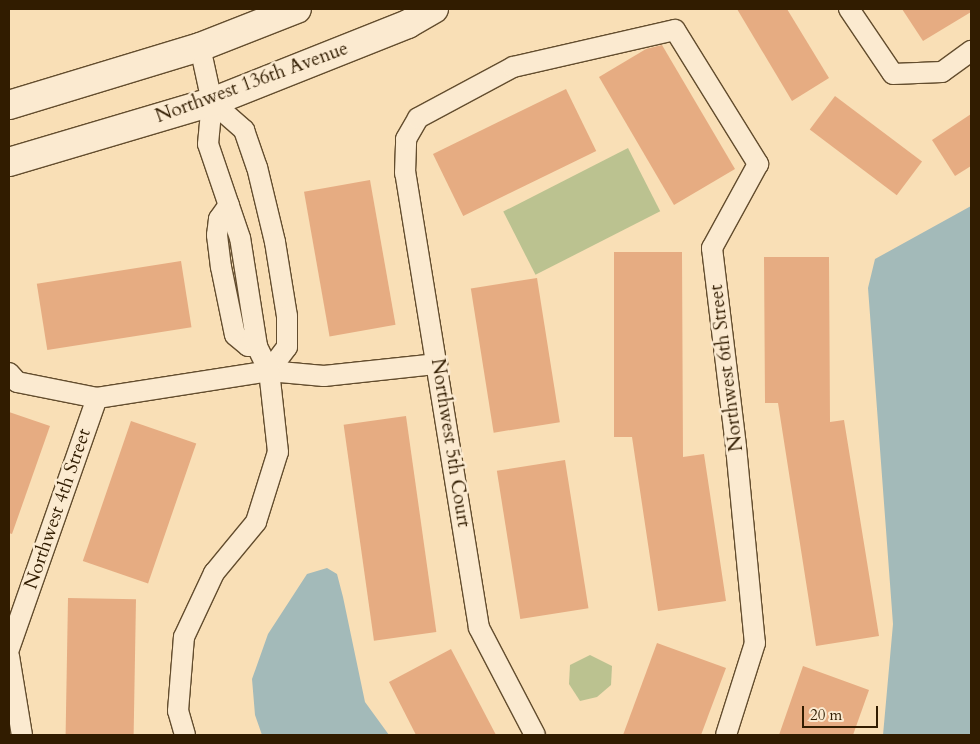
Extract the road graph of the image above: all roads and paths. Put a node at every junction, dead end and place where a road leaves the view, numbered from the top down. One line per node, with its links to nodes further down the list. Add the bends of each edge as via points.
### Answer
1 (296, 9): 4 (street)
2 (434, 9): 6 (street, Northwest 136th Avenue, via 408,24)
3 (849, 9): 5 (street, via 893,74 942,72)
4 (200, 47): 6 (street); 7 (street)
5 (971, 51)
6 (212, 102): 9 (street, Northwest 136th Avenue); 10 (street, via 208,144); 11 (street, via 244,130 268,208)
7 (9, 105)
8 (406, 139): 14 (street, Northwest 5th Court, via 405,173); 23 (street, Northwest 6th Street, via 418,118 512,67 675,30 758,164 712,248 755,643)
9 (9, 162)
10 (229, 205): 12 (street, via 240,238); 13 (street, via 219,219 220,267 235,335 248,346)
11 (282, 285): 12 (street); 15 (street, via 287,347)
12 (250, 292): 13 (street)
13 (257, 346): 15 (street)
14 (438, 364): 15 (street, via 324,376); 22 (street, Northwest 5th Court, via 479,628)
15 (268, 371): 17 (street); 21 (street, via 278,452 256,522 214,573 184,637 178,711)
16 (9, 373): 17 (street, via 17,382)
17 (96, 398): 18 (street, Northwest 4th Street)
18 (9, 649)
19 (9, 656): 20 (street)
20 (22, 735)
21 (185, 735)
22 (535, 735)
23 (726, 735)

